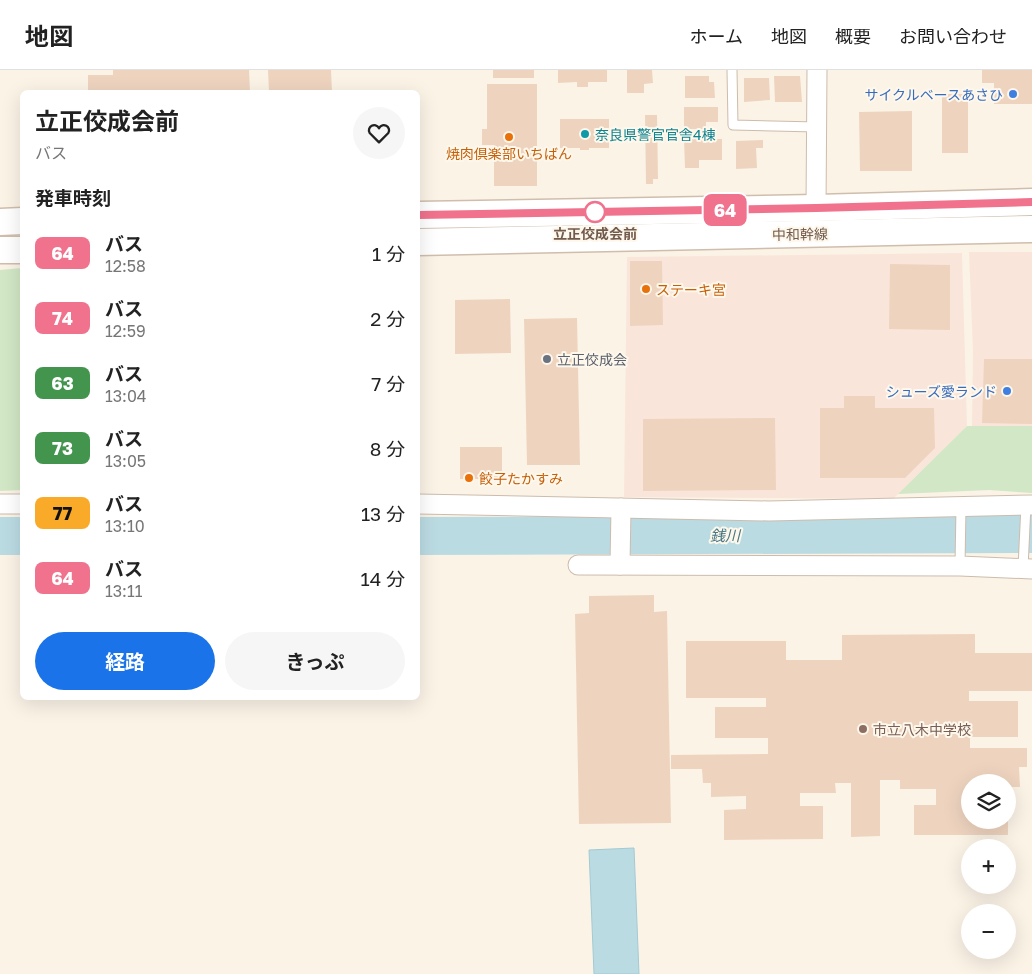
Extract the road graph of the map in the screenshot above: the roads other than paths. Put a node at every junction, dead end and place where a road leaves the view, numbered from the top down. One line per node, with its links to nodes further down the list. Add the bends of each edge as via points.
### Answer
1 (732, 70): 3 (lane, via 733,125)
2 (817, 70): 3 (street)
3 (817, 127): 5 (street)
4 (1032, 202): 5 (main road, 中和幹線)
5 (816, 208): 6 (main road, 中和幹線)
6 (420, 215)
7 (0, 222): 8 (main road)
8 (20, 222)
9 (1032, 229): 10 (main road, 中和幹線)
10 (420, 242)
11 (0, 250): 12 (main road)
12 (20, 250)
13 (0, 504): 14 (street)
14 (20, 504)
15 (420, 504): 18 (street)
16 (961, 507): 17 (street); 18 (street); 22 (lane)
17 (1028, 509): 21 (lane)
18 (621, 513): 19 (street)
19 (620, 559): 20 (street); 22 (street)
20 (578, 564)
21 (1027, 564): 22 (street)
22 (960, 566)

